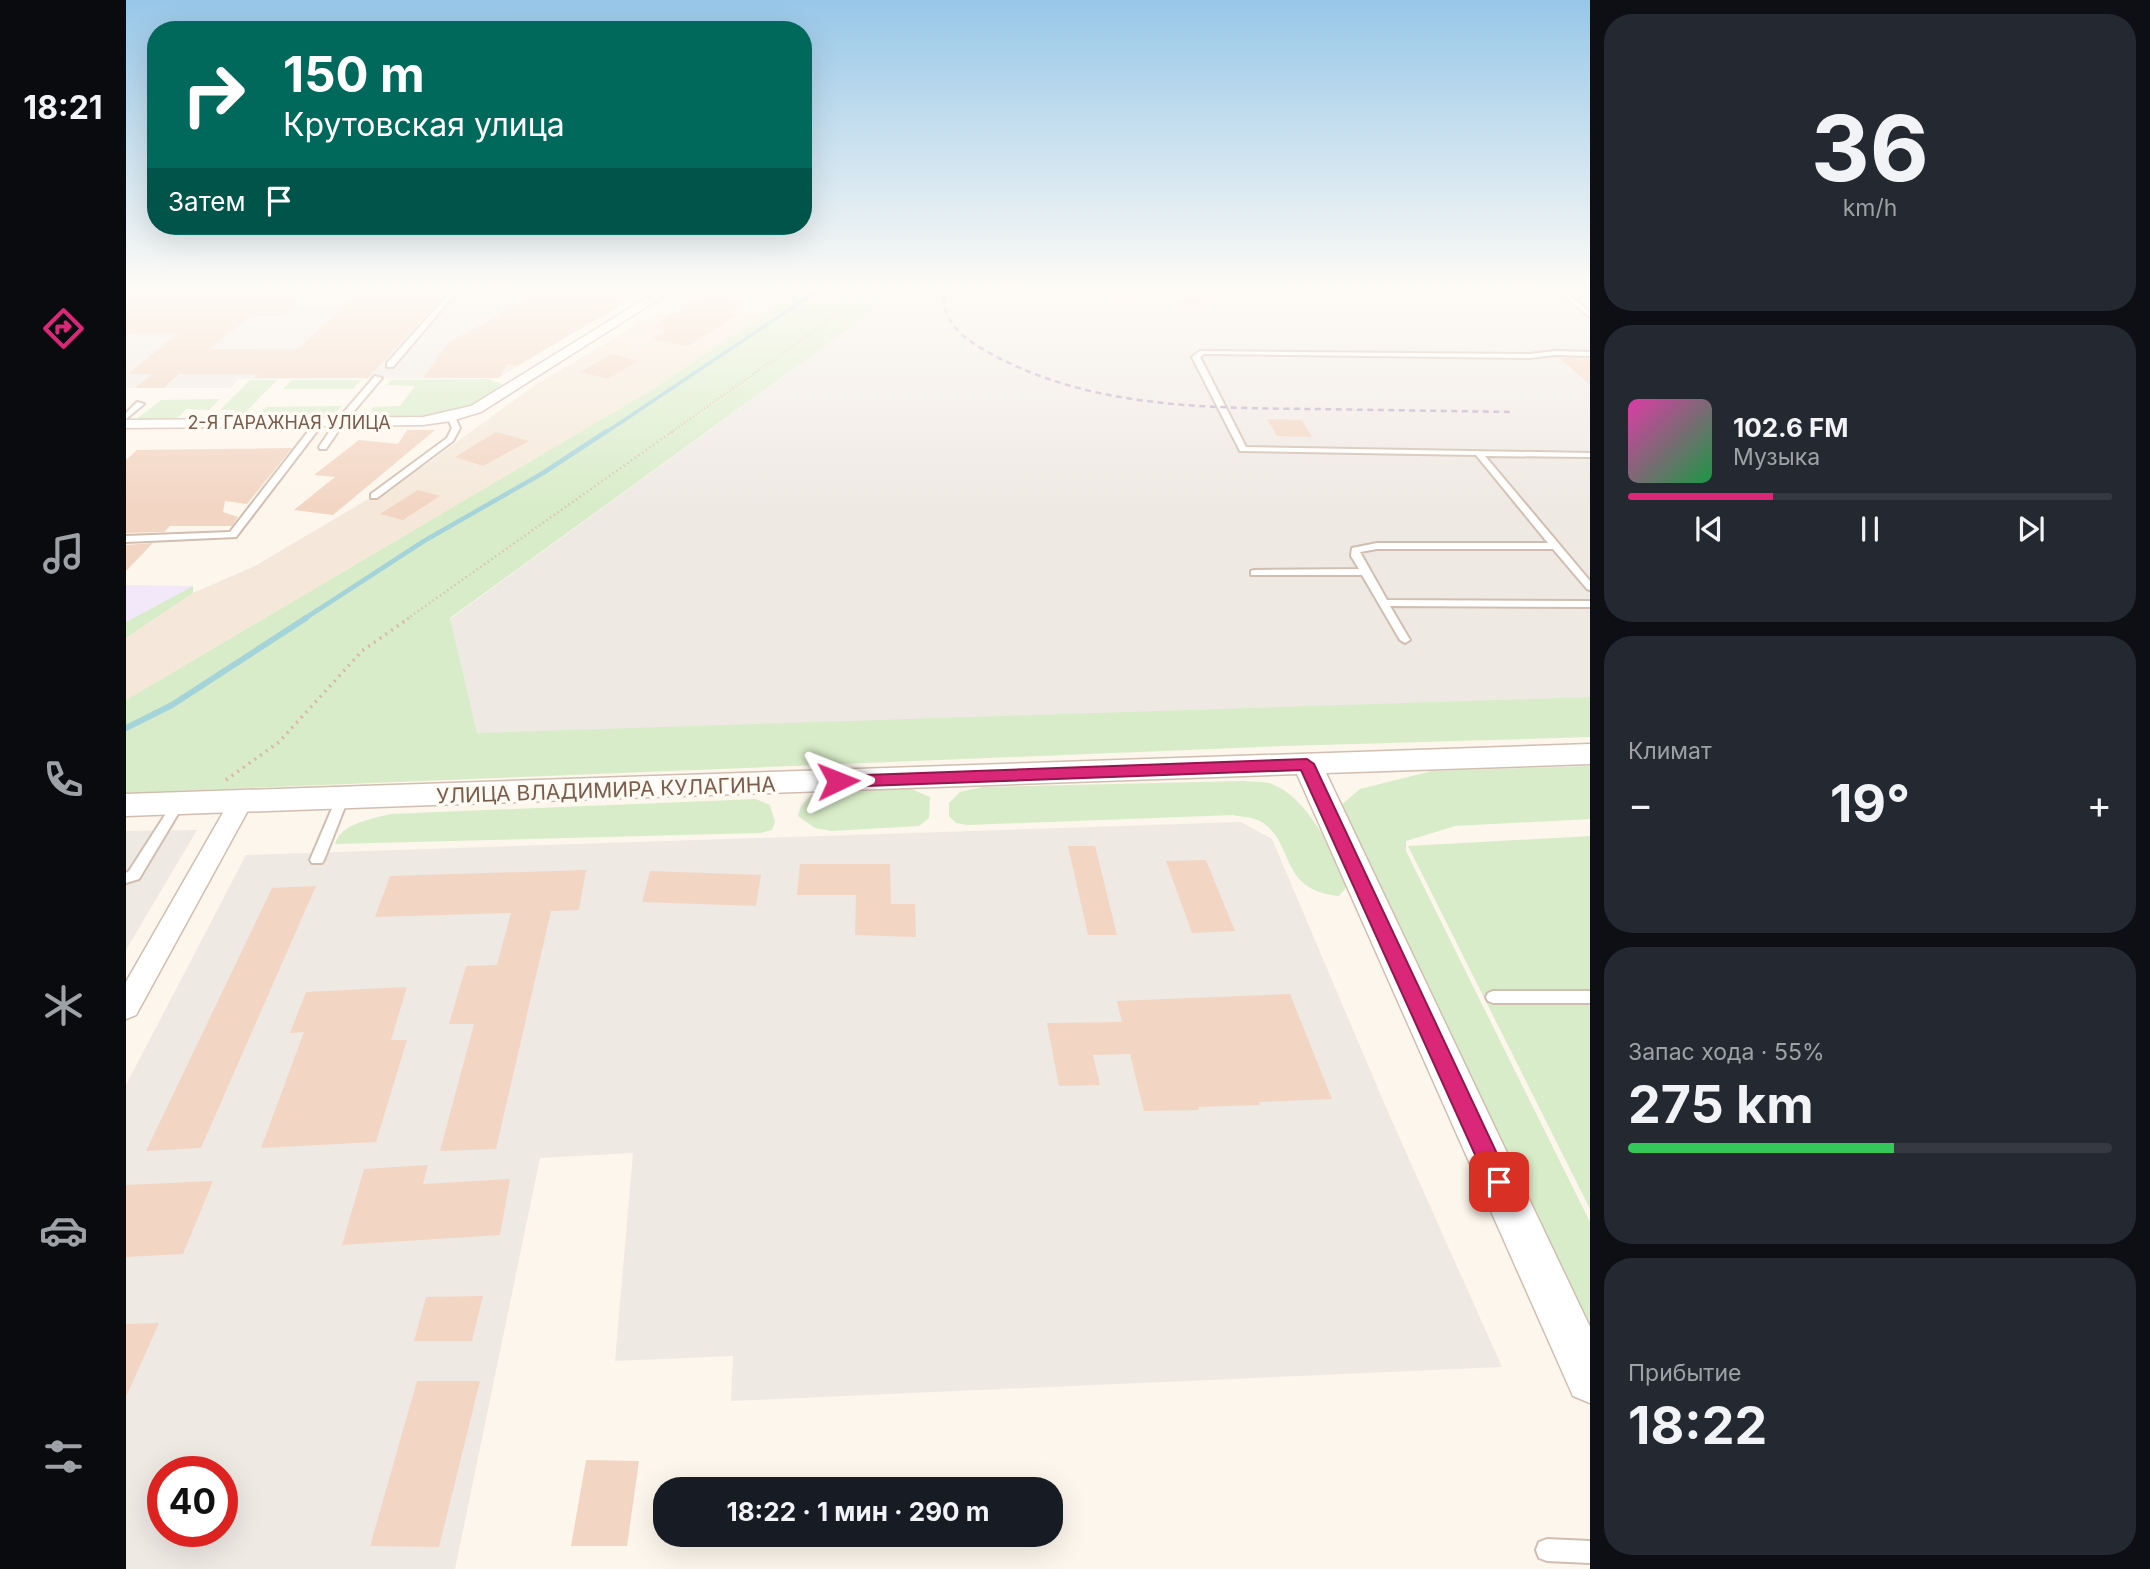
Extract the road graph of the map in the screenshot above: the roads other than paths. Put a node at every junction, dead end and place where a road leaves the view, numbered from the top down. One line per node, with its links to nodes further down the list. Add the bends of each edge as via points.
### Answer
1 (394, 360): 4 (lane)
2 (554, 360): 8 (street, 2-Я ГАРАЖНАЯ УЛИЦА, via 476,409)
3 (1200, 360): 13 (lane, via 1243,449)
4 (390, 365)
5 (378, 378): 10 (lane)
6 (140, 404): 7 (lane)
7 (126, 417)
8 (451, 417): 10 (street, 2-Я ГАРАЖНАЯ УЛИЦА); 15 (lane, via 456,428 450,439)
9 (320, 422): 10 (street, 2-Я ГАРАЖНАЯ УЛИЦА); 11 (street, 2-Я ГАРАЖНАЯ УЛИЦА); 16 (lane, via 233,535)
10 (340, 422): 12 (lane)
11 (126, 424)
12 (323, 447)
13 (1478, 453): 14 (lane); 17 (lane)
14 (1590, 455)
15 (374, 495)
16 (126, 539)
17 (1557, 546): 18 (lane, via 1364,547 1355,550); 20 (lane)
18 (1365, 572): 19 (lane); 21 (lane)
19 (1254, 573)
20 (1590, 587)
21 (1384, 603): 22 (lane); 23 (lane)
22 (1590, 604)
23 (1405, 640)
24 (1590, 754): 25 (street, УЛИЦА ВЛАДИМИРА КУЛАГИНА)
25 (1307, 764): 26 (street, УЛИЦА ВЛАДИМИРА КУЛАГИНА); 35 (street)
26 (342, 799): 27 (street, УЛИЦА ВЛАДИМИРА КУЛАГИНА); 30 (lane)
27 (240, 803): 28 (street, УЛИЦА ВЛАДИМИРА КУЛАГИНА); 34 (street)
28 (185, 804): 29 (street, УЛИЦА ВЛАДИМИРА КУЛАГИНА); 31 (lane, via 134,875)
29 (126, 805)
30 (317, 860)
31 (126, 878)
32 (1493, 997): 33 (lane)
33 (1590, 997)
34 (126, 1007)
35 (1590, 1379)
36 (1547, 1550): 37 (lane)
37 (1590, 1552)

